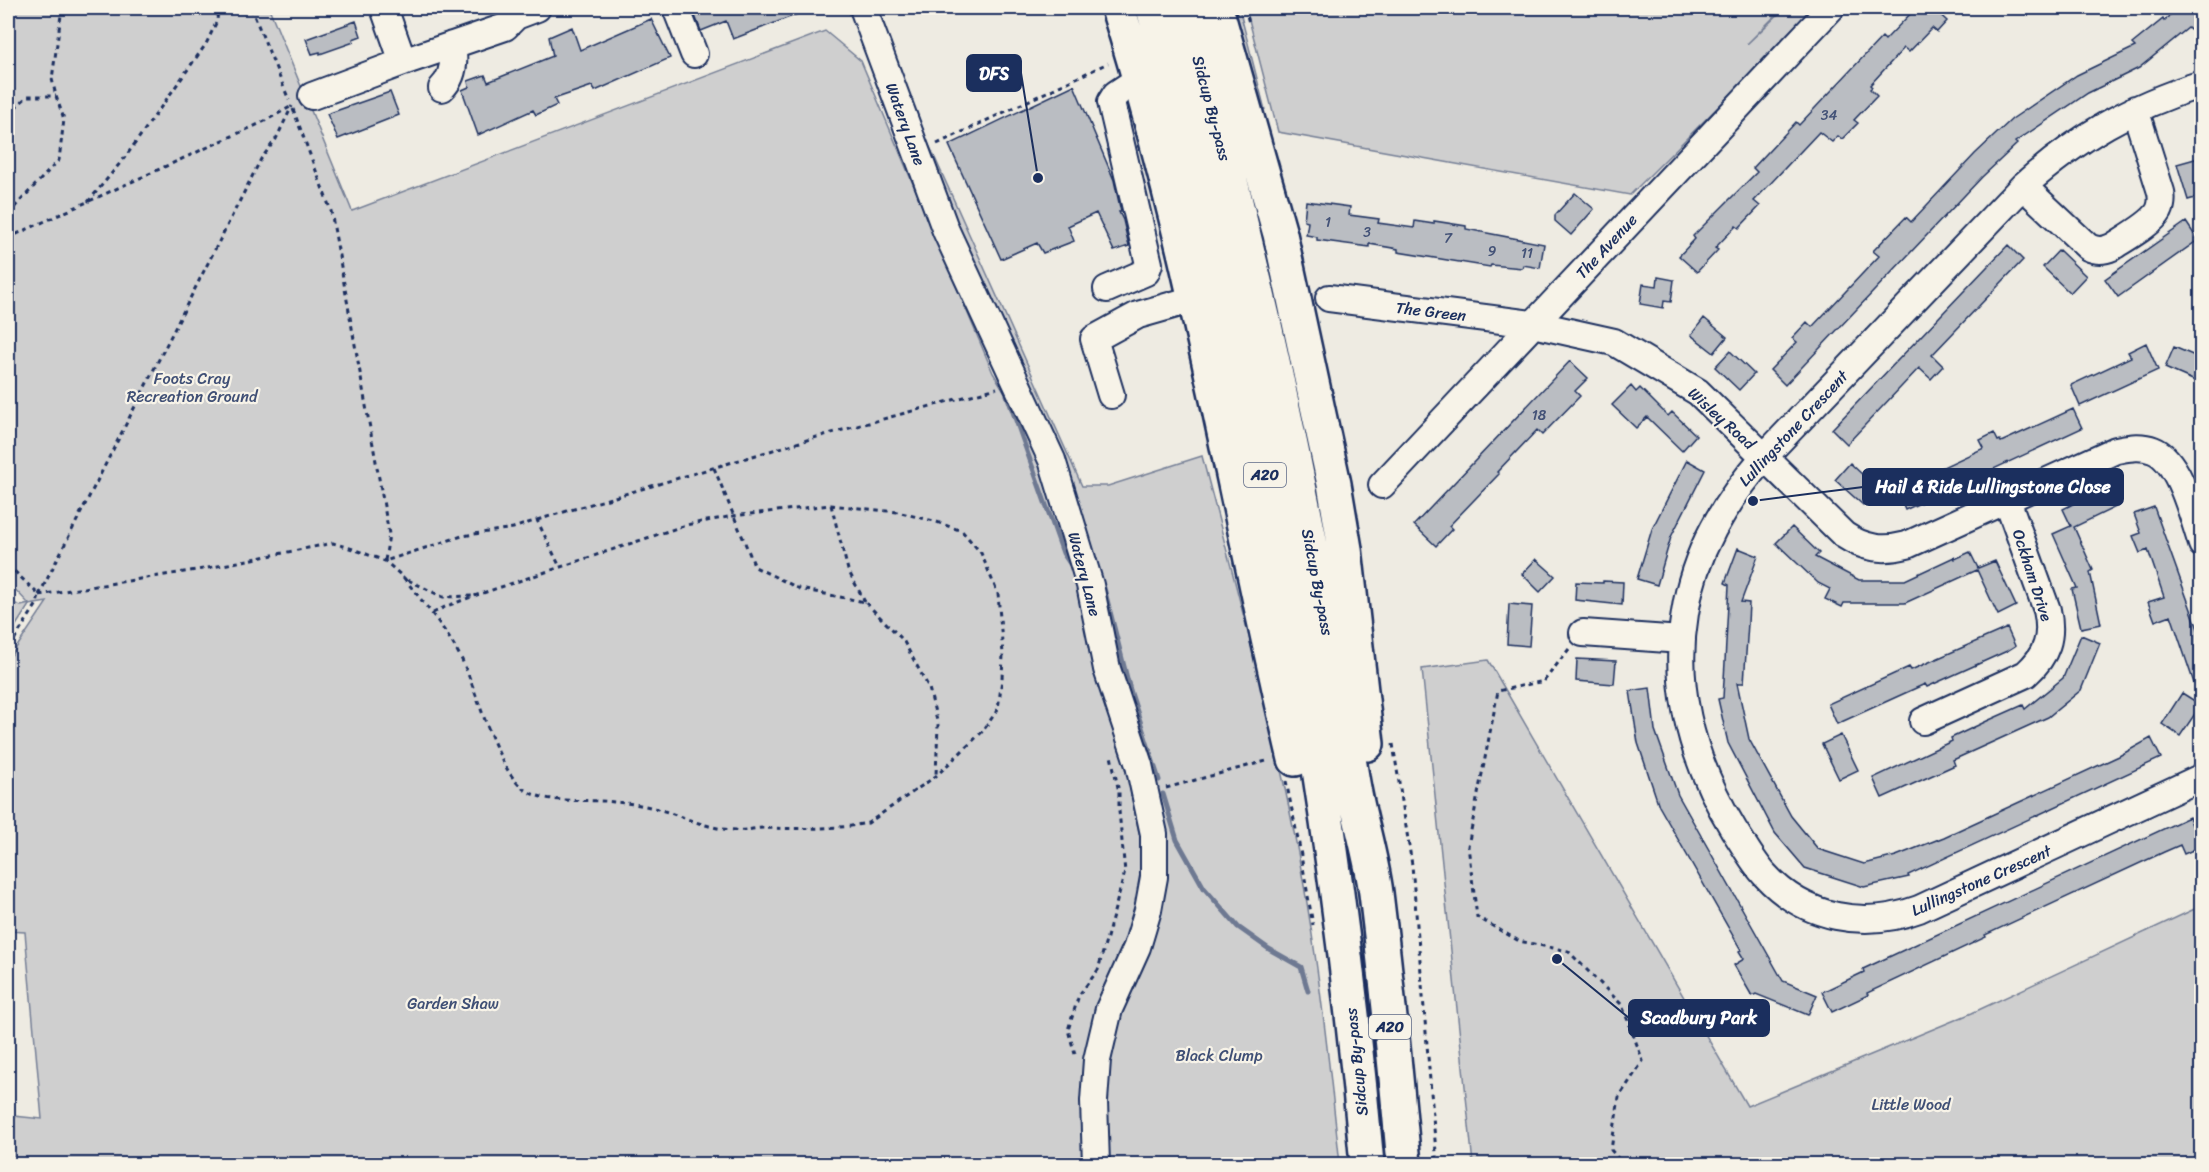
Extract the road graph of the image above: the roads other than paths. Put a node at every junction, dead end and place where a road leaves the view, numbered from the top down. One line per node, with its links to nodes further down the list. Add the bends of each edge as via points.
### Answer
1 (384, 8): 12 (street)
2 (537, 8): 10 (street, via 516,16 505,27)
3 (676, 8): 11 (street)
4 (863, 8): 36 (street, Watery Lane, via 946,231 1052,460 1090,585 1107,669 1139,765 1154,834 1154,877 1148,910 1137,947 1108,1009 1097,1060)
5 (1118, 8): 13 (highway, A20)
6 (1153, 8): 35 (highway, Sidcup By-pass / A20, via 1211,227 1252,410 1313,740)
7 (1185, 8): 34 (highway, Sidcup By-pass / A20, via 1242,220 1283,404 1316,565 1352,781)
8 (1216, 8): 34 (highway, A20, via 1280,234 1334,484 1367,741)
9 (1832, 8): 24 (street, The Avenue)
10 (452, 45): 12 (street); 15 (street, via 452,74)
11 (694, 54)
12 (403, 62): 16 (street)
13 (1127, 69): 19 (street, via 1111,102 1149,264); 22 (highway, A20, via 1151,116)
14 (2202, 84): 17 (street, Lullingstone Crescent)
15 (442, 88)
16 (302, 101)
17 (2136, 109): 18 (street, Lullingstone Crescent, via 2081,139); 18 (street, via 2162,202 2152,218 2112,247 2104,251 2088,246)
18 (2023, 186): 26 (street, Lullingstone Crescent)
19 (1146, 272): 20 (street); 23 (street)
20 (1107, 289)
21 (1329, 298): 24 (street, The Green)
22 (1194, 299): 23 (street); 35 (highway, A20, via 1292,743)
23 (1159, 308): 25 (street, via 1094,339)
24 (1533, 324): 26 (street, Wisley Road, via 1614,342 1698,392); 27 (street, The Avenue)
25 (1111, 395)
26 (1764, 456): 28 (street, Wisley Road, via 1844,535 1857,544 1875,548 1908,545); 31 (street, Lullingstone Crescent, via 1728,502 1707,540 1690,591)
27 (1382, 485)
28 (2007, 500): 29 (street, Wisley Road, via 2116,450 2154,450 2170,463 2180,482); 32 (street, Ockham Drive, via 2046,610 2048,642 2026,674)
29 (2202, 544)
30 (1583, 633): 31 (street)
31 (1682, 640): 33 (street, Lullingstone Crescent, via 1687,716 1703,770 1724,813 1766,876 1802,904 1838,918 1901,916)
32 (1923, 721)
33 (2202, 777)
34 (1376, 890): 38 (highway, Sidcup By-pass / A20)
35 (1342, 949): 37 (highway, Sidcup By-pass / A20)
36 (1096, 1164)
37 (1367, 1164)
38 (1404, 1164)

